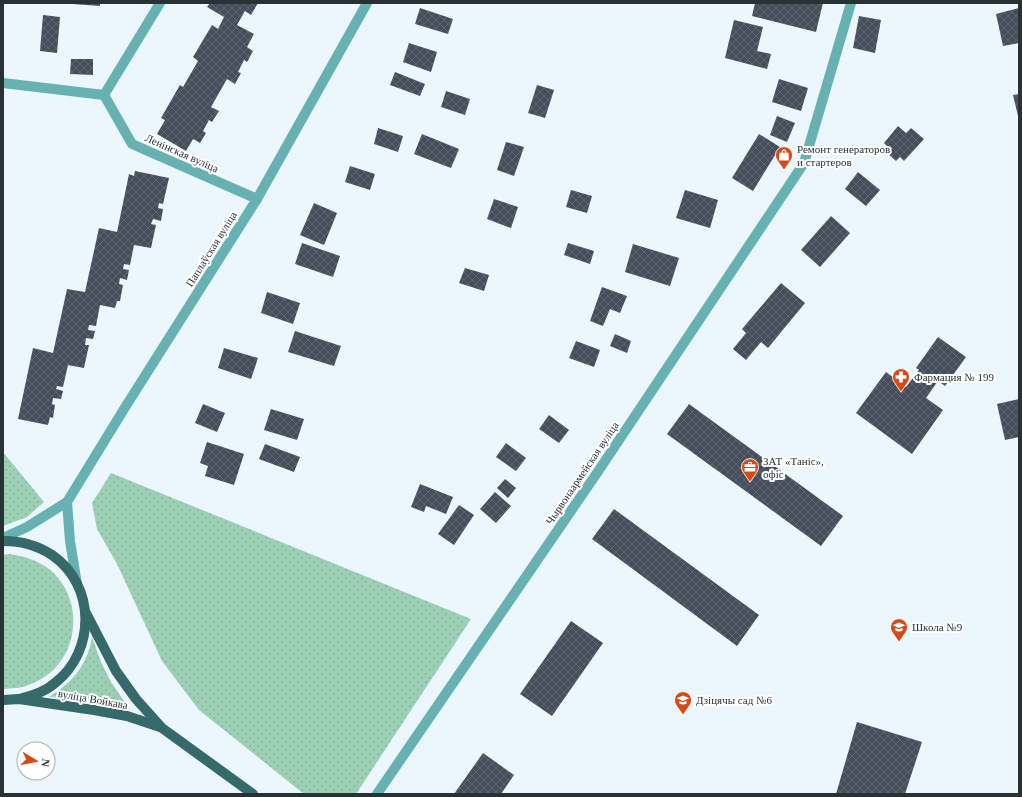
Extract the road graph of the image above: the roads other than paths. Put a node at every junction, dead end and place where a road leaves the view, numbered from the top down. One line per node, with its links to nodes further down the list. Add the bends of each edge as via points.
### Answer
1 (160, 3): 5 (street)
2 (367, 3): 6 (street, Паплаўская вуліца)
3 (851, 3): 15 (street, Чырвонаармейская вуліца, via 804,163 599,470)
4 (3, 83): 5 (street)
5 (104, 95): 6 (street, Ленінская вуліца, via 132,144)
6 (257, 199): 7 (street, Паплаўская вуліца)
7 (67, 502): 8 (street, Паплаўская вуліца); 9 (street)
8 (3, 540): 9 (main road, вуліца Войкава, via 35,546 52,555 66,568)
9 (77, 584): 10 (main road, вуліца Войкава)
10 (86, 613): 11 (main road, вуліца Войкава, via 85,633 80,652 69,669 55,683 38,694); 13 (main road, вуліца Войкава, via 116,671 136,699)
11 (19, 699): 12 (main road, вуліца Войкава); 13 (main road, вуліца Войкава, via 127,716)
12 (3, 700)
13 (162, 728): 14 (main road, вуліца Войкава)
14 (253, 794)
15 (377, 794)

